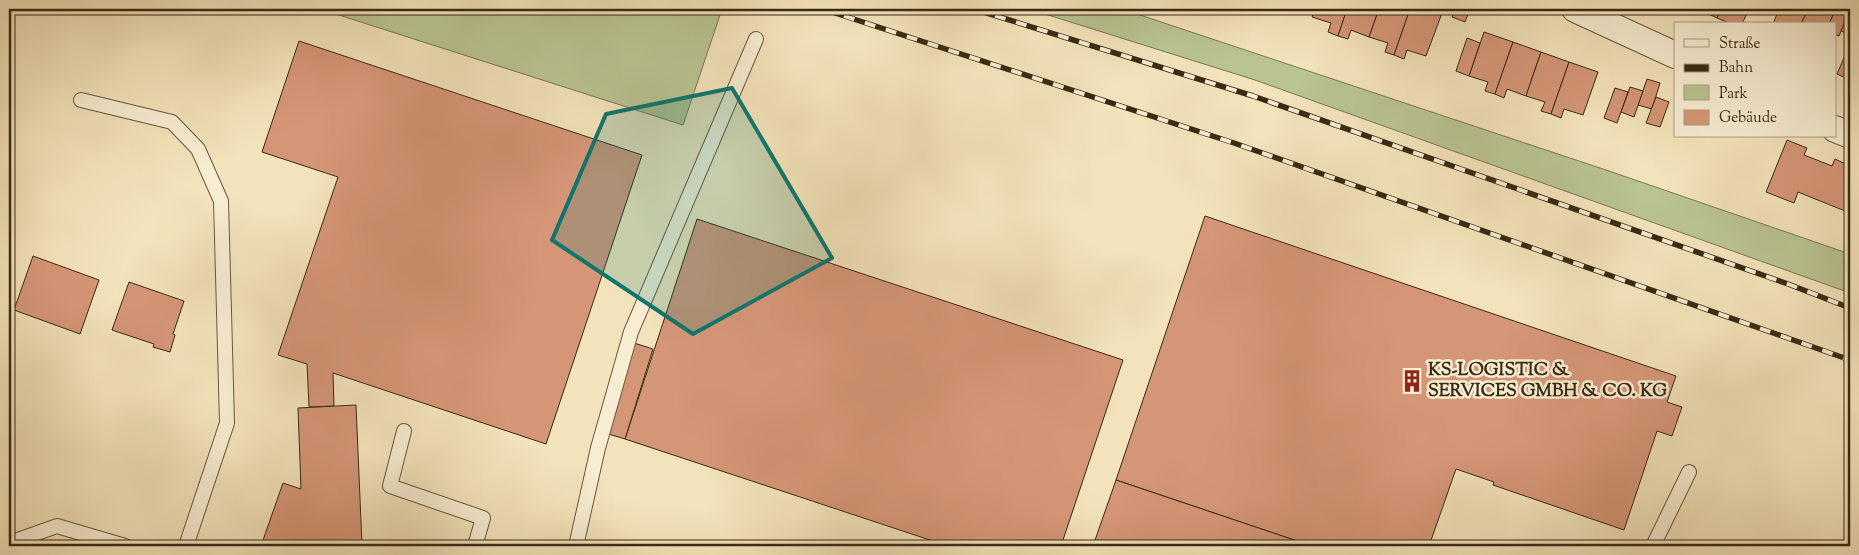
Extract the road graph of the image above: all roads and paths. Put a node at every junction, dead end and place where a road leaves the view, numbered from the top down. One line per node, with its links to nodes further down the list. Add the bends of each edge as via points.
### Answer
1 (1575, 9): 3 (street)
2 (756, 39): 13 (lane, via 631,332 598,448)
3 (1674, 55)
4 (80, 100): 11 (lane, via 172,122 198,149 221,201 227,423)
5 (1836, 129): 6 (street)
6 (1850, 135)
7 (404, 431): 12 (lane, via 390,486 483,518)
8 (1690, 472): 14 (lane)
9 (9, 543): 10 (lane, via 57,526)
10 (125, 546)
11 (186, 546)
12 (474, 546)
13 (576, 546)
14 (1653, 546)

